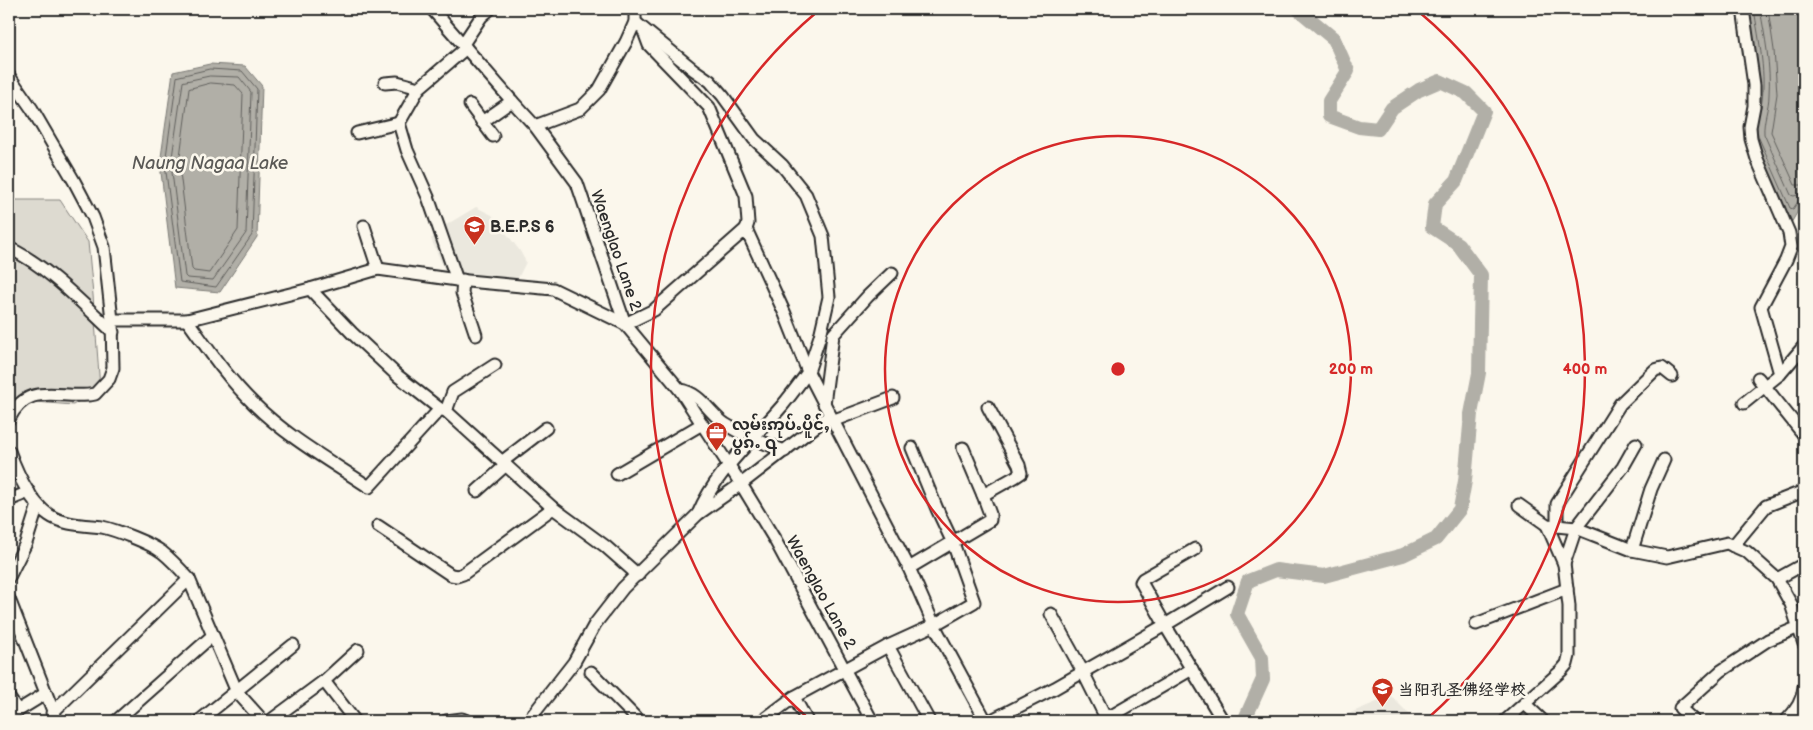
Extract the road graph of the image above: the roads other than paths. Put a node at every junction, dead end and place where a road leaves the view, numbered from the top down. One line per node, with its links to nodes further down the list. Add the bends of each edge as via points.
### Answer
1 (432, 9): 6 (street, Waenglao Lane 2)
2 (490, 9): 6 (street, via 481,17)
3 (635, 9): 5 (street)
4 (1743, 9): 31 (street, via 1754,85 1751,139 1789,233 1791,247 1761,307)
5 (639, 25): 14 (street, via 599,90 580,109); 18 (street, via 649,45 709,107 746,196); 30 (street, via 710,81 754,139 782,165 806,195 823,236 829,297)
6 (464, 46): 9 (street); 10 (street, Waenglao Lane 2)
7 (9, 76): 26 (street, via 32,109 93,217 104,247)
8 (385, 82): 9 (street)
9 (419, 88): 13 (street)
10 (512, 101): 12 (street); 14 (street, Waenglao Lane 2)
11 (470, 105): 12 (street)
12 (482, 122): 16 (street)
13 (399, 123): 15 (street); 22 (street)
14 (535, 126): 25 (street, Waenglao Lane 2, via 577,183)
15 (357, 133)
16 (492, 136)
17 (364, 226): 20 (street)
18 (746, 229): 25 (street, via 654,310); 30 (street)
19 (9, 248): 26 (street, via 25,255)
20 (378, 269): 22 (street); 23 (street)
21 (892, 273): 36 (street, via 834,336)
22 (460, 280): 25 (street, via 553,289); 27 (street)
23 (310, 289): 24 (street); 39 (street, via 398,376)
24 (187, 320): 26 (street); 39 (street, via 253,404 284,431 368,487)
25 (625, 324): 34 (street, Waenglao Lane 2)
26 (112, 326): 41 (street, via 113,368 103,387 95,394 85,396 42,393 30,397 20,402)
27 (476, 335)
28 (1804, 346): 31 (street)
29 (495, 365): 39 (street, via 453,392)
30 (808, 372): 36 (street); 45 (street)
31 (1780, 374): 33 (street)
32 (1672, 376): 66 (street, via 1662,368 1655,370 1620,404 1557,504)
33 (1761, 382): 37 (street); 44 (street)
34 (680, 390): 42 (street, Waenglao Lane 2); 45 (street, via 699,398 724,423)
35 (893, 398): 40 (street)
36 (824, 404): 40 (street)
37 (1744, 404)
38 (988, 407): 60 (street, via 1019,465 1020,473)
39 (443, 410): 52 (street)
40 (830, 418): 50 (street); 75 (street)
41 (9, 419)
42 (702, 424): 53 (street, Waenglao Lane 2); 54 (street)
43 (546, 428): 52 (street)
44 (1804, 435)
45 (752, 438): 50 (street); 53 (street)
46 (1636, 444): 68 (street, via 1623,467)
47 (912, 448): 69 (street)
48 (963, 448): 60 (street)
49 (9, 451): 59 (street)
50 (785, 451): 55 (street)
51 (1664, 460): 72 (street, via 1651,489)
52 (504, 463): 57 (street); 64 (street)
53 (728, 465): 55 (street, Waenglao Lane 2); 65 (street)
54 (617, 474)
55 (741, 484): 65 (street); 93 (street, Waenglao Lane 2)
56 (9, 487): 61 (street)
57 (477, 491)
58 (1804, 491): 70 (street, via 1766,506)
59 (29, 492): 61 (street); 62 (street)
60 (983, 495): 69 (street, via 990,520)
61 (11, 500)
62 (38, 505): 77 (street, via 26,543); 78 (street, via 50,516 66,522 105,528 161,551)
63 (1520, 505): 66 (street)
64 (553, 508): 67 (street, via 457,576); 76 (street)
65 (698, 514): 76 (street)
66 (1552, 525): 68 (street); 73 (street)
67 (378, 526)
68 (1576, 528): 72 (street); 73 (street)
69 (953, 543): 75 (street); 85 (street, via 974,602)
70 (1733, 546): 72 (street, via 1727,543 1667,557); 79 (street, via 1747,552)
71 (1194, 549): 86 (street, via 1141,582)
72 (1632, 550)
73 (1564, 564): 81 (street)
74 (1804, 564): 79 (street)
75 (909, 568): 85 (street)
76 (638, 575): 113 (street, via 623,588 595,624 574,662)
77 (9, 577)
78 (189, 579): 88 (street); 105 (street)
79 (1777, 579): 87 (street)
80 (1228, 586): 86 (street)
81 (1567, 589): 84 (street); 103 (street, via 1569,656 1561,671)
82 (9, 599): 100 (street)
83 (1051, 614): 96 (street)
84 (1476, 624)
85 (934, 625): 91 (street); 119 (street)
86 (1165, 625): 94 (street); 96 (street)
87 (1799, 627): 89 (street); 124 (street, via 1768,640 1720,671 1680,708)
88 (212, 636): 98 (street); 106 (street)
89 (1804, 644)
90 (294, 645): 98 (street)
91 (888, 646): 93 (street); 118 (street)
92 (358, 650): 97 (street)
93 (846, 669): 101 (street); 117 (street, Waenglao Lane 2)
94 (1192, 669): 96 (street, via 1113,716 1103,712); 121 (street)
95 (591, 672): 114 (street)
96 (1083, 672): 120 (street)
97 (324, 681): 109 (street); 110 (street)
98 (237, 692): 107 (street); 108 (street)
99 (1804, 693): 125 (street)
100 (45, 694): 104 (street); 105 (street)
101 (794, 697): 115 (street); 116 (street)
102 (9, 698): 104 (street)
103 (1525, 704): 122 (street); 123 (street)
104 (13, 714)
105 (54, 717)
106 (116, 721)
107 (199, 721)
108 (263, 721)
109 (270, 721)
110 (355, 721)
111 (446, 721): 112 (street)
112 (467, 721)
113 (528, 721)
114 (639, 721)
115 (762, 721)
116 (807, 721)
117 (872, 721)
118 (930, 721)
119 (986, 721)
120 (990, 721)
121 (1223, 721)
122 (1505, 721)
123 (1543, 721)
124 (1694, 721)
125 (1786, 721)

